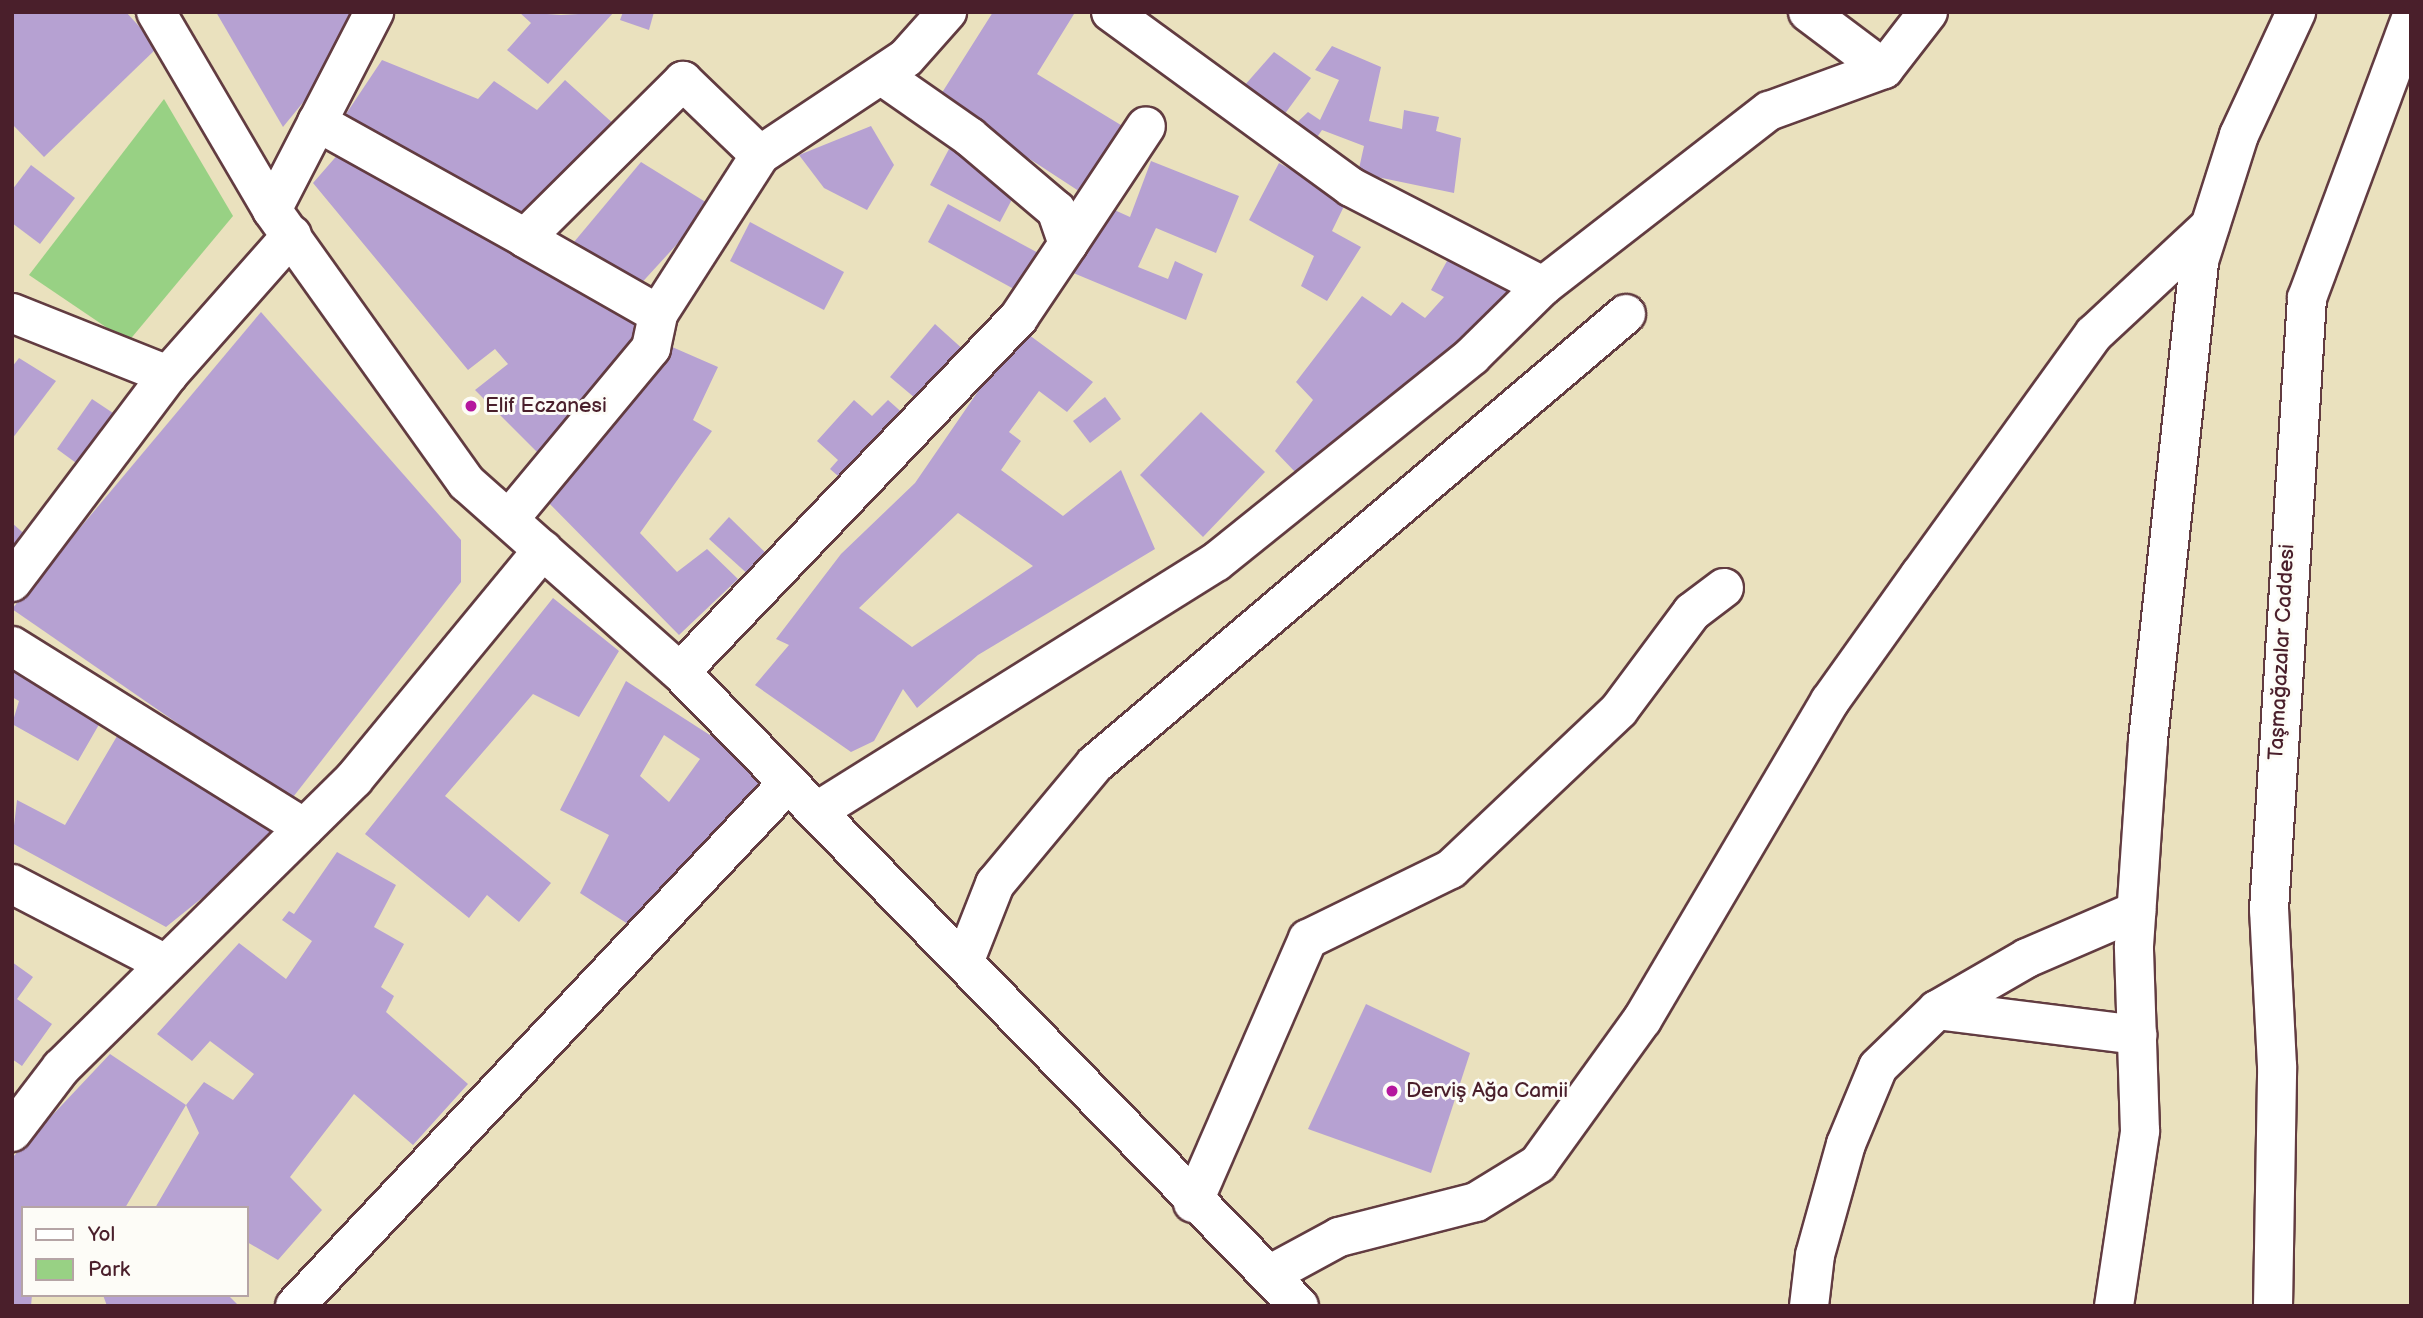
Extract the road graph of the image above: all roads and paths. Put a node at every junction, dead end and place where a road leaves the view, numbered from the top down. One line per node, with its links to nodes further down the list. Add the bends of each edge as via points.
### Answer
1 (156, 12): 14 (street)
2 (373, 12): 11 (street)
3 (947, 12): 10 (street, via 906,58)
4 (1111, 12): 18 (street, via 1351,187)
5 (1808, 12): 9 (street)
6 (1928, 12): 9 (street)
7 (2295, 12): 15 (street, via 2239,135)
8 (2411, 18): 45 (street, Taşmağazalar Caddesi, via 2307,298 2269,910 2277,1066)
9 (1884, 69): 18 (street, via 1769,111)
10 (881, 75): 13 (street); 17 (street, via 970,137 1056,210)
11 (317, 122): 14 (street); 16 (street)
12 (1146, 126): 17 (street)
13 (760, 155): 16 (street, via 683,81); 20 (street)
14 (282, 223): 22 (street); 23 (street, via 467,483)
15 (2210, 226): 33 (street, via 2199,261 2148,740); 40 (street, via 2094,334 1905,596 1830,701 1642,1020 1538,1164 1476,1202 1339,1237)
16 (525, 238): 20 (street)
17 (1068, 244): 28 (street, via 1019,317)
18 (1543, 286): 30 (street, via 1472,356 1216,562)
19 (12, 313): 22 (street)
20 (658, 314): 23 (street, via 652,348)
21 (1626, 314): 34 (street, via 1095,764 995,884)
22 (168, 375): 25 (street)
23 (510, 518): 24 (street)
24 (543, 550): 28 (street); 31 (street, via 354,779)
25 (12, 582)
26 (1724, 588): 39 (street, via 1692,612 1619,710 1451,869 1308,939)
27 (12, 646): 31 (street)
28 (680, 672): 29 (street)
29 (787, 785): 30 (street); 41 (street)
30 (819, 810): 34 (street, via 848,849)
31 (304, 828): 35 (street)
32 (12, 884): 35 (street)
33 (2136, 911): 36 (street, via 2027,958); 37 (street)
34 (965, 960): 39 (street)
35 (164, 963): 38 (street, via 61,1068)
36 (1937, 1010): 37 (street); 43 (street, via 1878,1067 1846,1144 1815,1255)
37 (2137, 1035): 44 (street, via 2140,1130)
38 (12, 1132)
39 (1193, 1203): 40 (street)
40 (1269, 1275): 42 (street)
41 (295, 1306)
42 (1299, 1306)
43 (1809, 1306)
44 (2114, 1306)
45 (2273, 1306)

